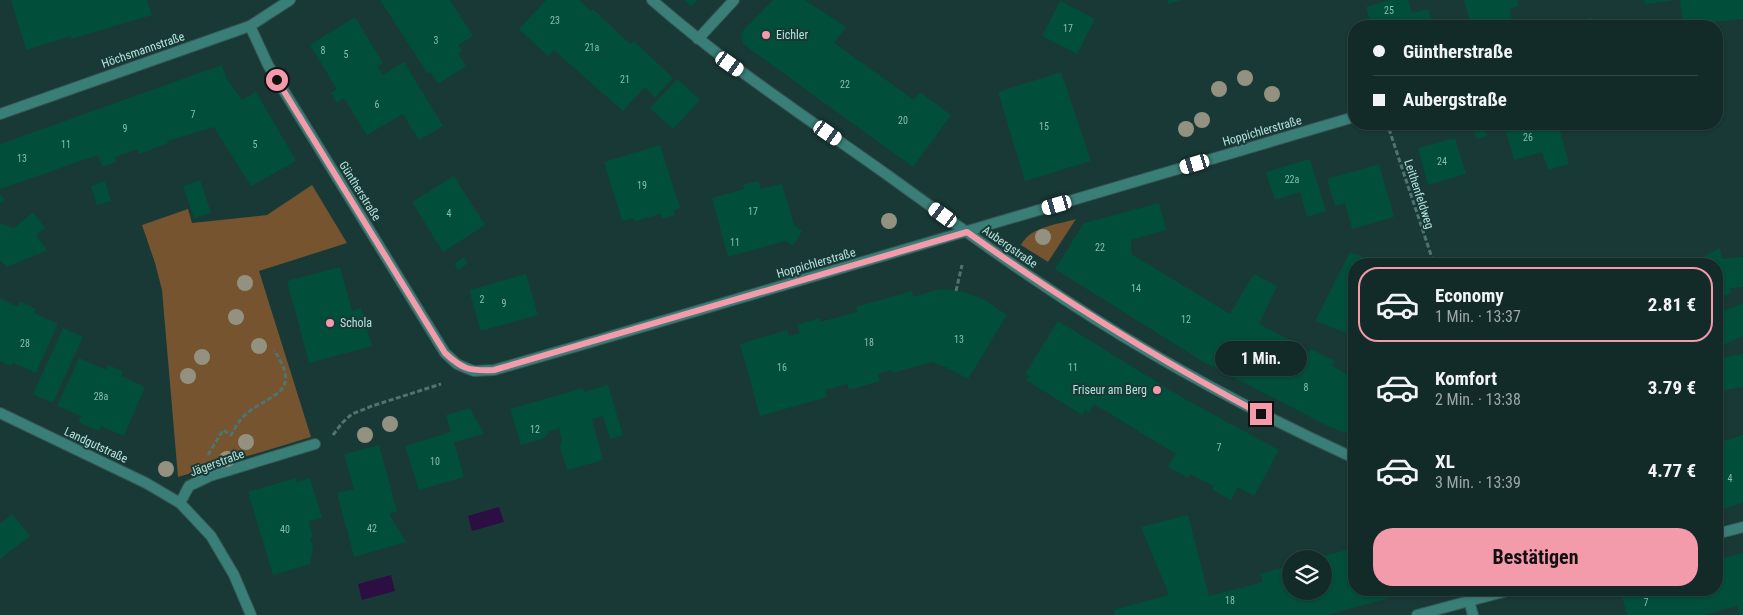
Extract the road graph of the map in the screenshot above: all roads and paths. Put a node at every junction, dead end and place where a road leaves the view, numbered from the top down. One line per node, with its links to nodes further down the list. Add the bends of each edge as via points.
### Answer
1 (290, 0): 4 (street, Höchsmannstraße)
2 (652, 0): 5 (street, Aubergstraße)
3 (734, 0): 5 (street)
4 (250, 26): 6 (street, Höchsmannstraße); 14 (street, Güntherstraße, via 268,65 445,353)
5 (698, 39): 9 (street, Aubergstraße)
6 (0, 114)
7 (1348, 118): 9 (street, Hoppichlerstraße)
8 (1389, 130): 10 (path, Leithenfeldweg)
9 (967, 232): 14 (street, Hoppichlerstraße, via 494,370 474,371); 18 (street, Aubergstraße, via 1038,282 1146,350 1296,432)
10 (1432, 258)
11 (962, 265): 12 (path)
12 (956, 291)
13 (274, 350): 19 (path, via 284,371 285,382 281,392 246,414 231,435 223,430 203,463)
14 (457, 364)
15 (441, 384): 17 (path, via 352,414 330,438)
16 (0, 413): 20 (street, Landgutstraße, via 146,483)
17 (315, 444): 19 (street, Jägerstraße)
18 (1348, 455)
19 (201, 481): 20 (street, Jägerstraße, via 189,486)
20 (180, 503): 25 (street, via 211,536 234,575)
21 (1743, 527): 22 (street)
22 (1723, 532)
23 (1487, 596): 24 (street)
24 (1469, 601): 26 (street); 27 (street)
25 (251, 615)
26 (1417, 615)
27 (1473, 615)

